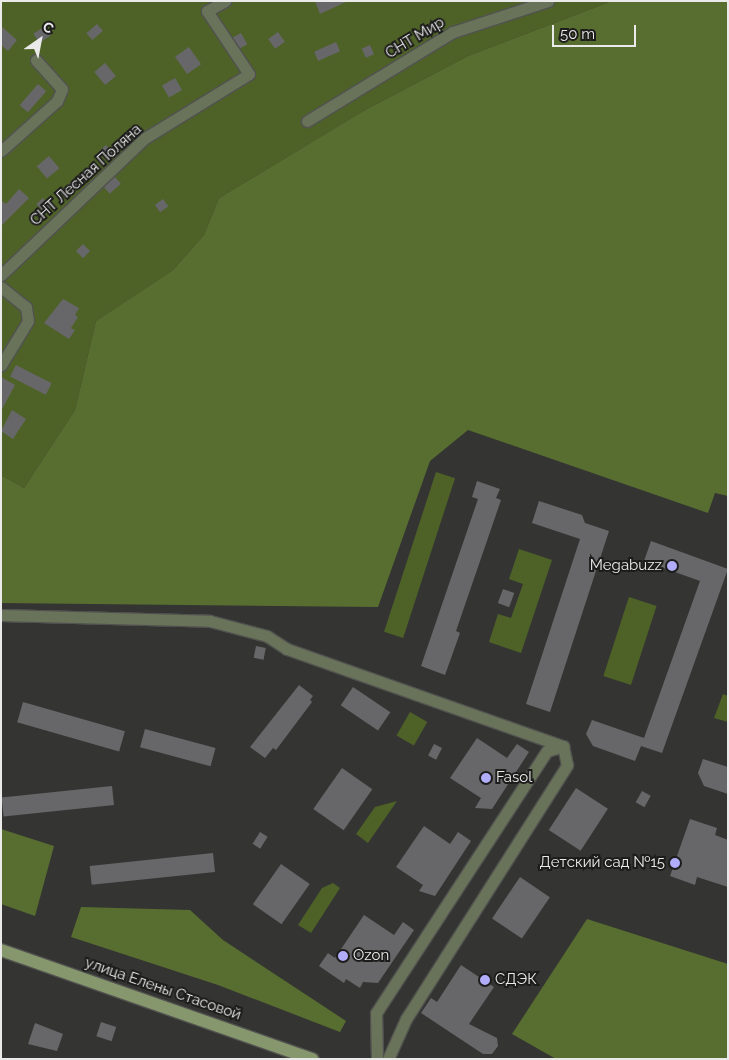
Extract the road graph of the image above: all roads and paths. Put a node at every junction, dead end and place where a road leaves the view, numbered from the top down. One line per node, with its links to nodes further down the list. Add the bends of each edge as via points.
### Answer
1 (225, 1): 6 (street, СНТ Лесная Поляна, via 207,11 249,74 145,138)
2 (548, 1): 4 (street, СНТ Мир, via 453,32)
3 (36, 60): 5 (street, via 62,89 57,101)
4 (307, 121)
5 (1, 151)
6 (1, 275)
7 (1, 287): 8 (street, via 26,307 28,321)
8 (1, 365)
9 (1, 615): 10 (street, via 210,621 267,636 287,649)
10 (564, 746): 13 (street, via 548,751 376,1013); 14 (street, via 567,765 406,1018)
11 (1, 950): 12 (main road, улица Елены Стасовой)
12 (313, 1059)
13 (377, 1059)
14 (388, 1059)

